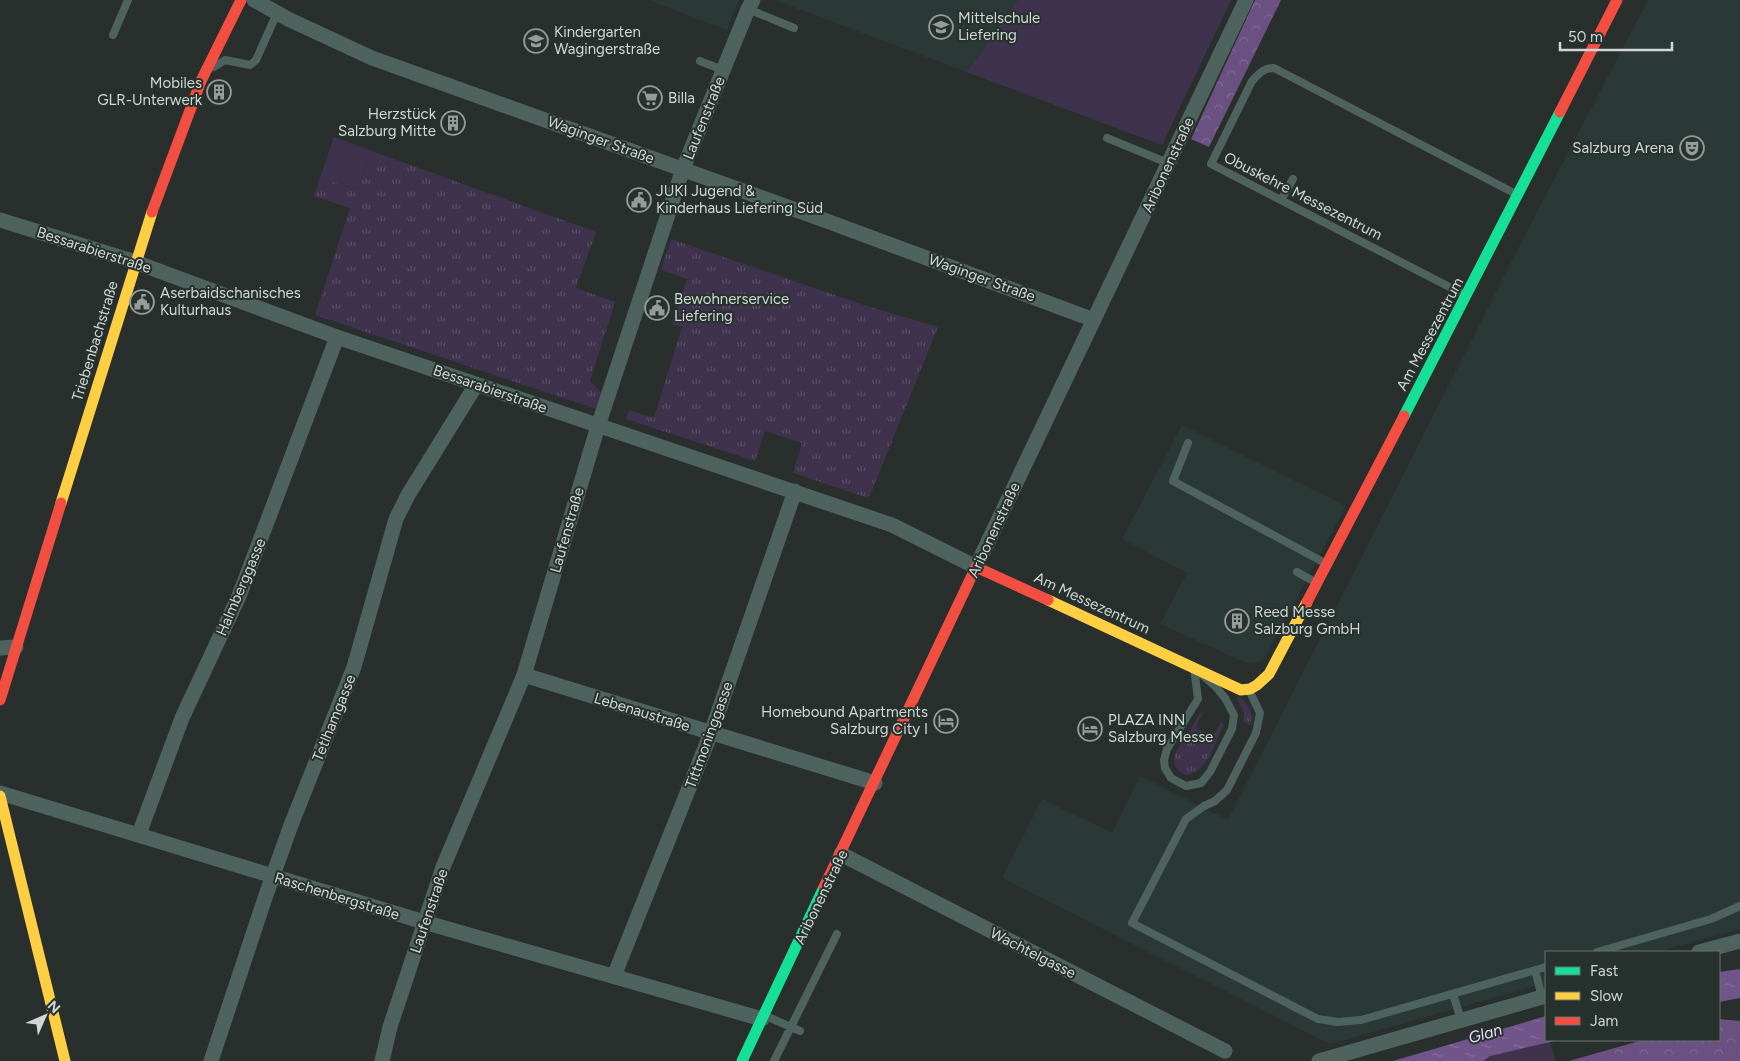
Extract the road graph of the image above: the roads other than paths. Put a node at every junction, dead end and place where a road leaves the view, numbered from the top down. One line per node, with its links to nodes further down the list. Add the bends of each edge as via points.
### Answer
1 (128, 0): 9 (lane)
2 (241, 0): 12 (street, Triebenbachstraße)
3 (254, 0): 7 (street, Waginger Straße)
4 (1246, 0): 14 (street, Aribonenstraße)
5 (1617, 0): 17 (street, Am Messezentrum)
6 (750, 4): 8 (lane); 11 (street, Laufenstraße)
7 (277, 13): 12 (lane, via 256,60 250,65 225,60); 15 (street, Waginger Straße, via 372,58)
8 (794, 28)
9 (113, 35)
10 (700, 62): 11 (lane)
11 (723, 70): 15 (street, Laufenstraße)
12 (204, 74): 20 (street, Triebenbachstraße)
13 (1107, 138): 14 (lane)
14 (1168, 163): 22 (street, Aribonenstraße)
15 (683, 169): 22 (street, Waginger Straße); 25 (street, Laufenstraße)
16 (1293, 179): 18 (lane)
17 (1518, 196): 18 (lane, Obuskehre Messezentrum, via 1279,70 1267,68 1252,81 1211,164); 21 (street, Am Messezentrum)
18 (1281, 200): 21 (lane, Obuskehre Messezentrum)
19 (0, 220): 20 (street, Bessarabierstraße)
20 (135, 262): 23 (street, Bessarabierstraße); 32 (street, Triebenbachstraße)
21 (1467, 296): 28 (street, Am Messezentrum)
22 (1094, 320): 29 (street, Aribonenstraße)
23 (337, 337): 24 (street, Bessarabierstraße); 43 (street, Halmberggasse, via 239,596 182,718)
24 (476, 385): 25 (street, Bessarabierstraße); 45 (street, Tetlhamgasse, via 396,519 354,667)
25 (598, 426): 27 (street, Bessarabierstraße); 35 (street, Laufenstraße)
26 (1188, 443): 28 (lane, via 1172,481)
27 (795, 491): 29 (street, Bessarabierstraße, via 892,525); 39 (street, Tittmoninggasse)
28 (1327, 564): 31 (street, Am Messezentrum)
29 (976, 567): 34 (street, Am Messezentrum); 40 (street, Aribonenstraße)
30 (1297, 572): 31 (lane)
31 (1317, 583): 36 (street, Am Messezentrum)
32 (16, 647): 33 (street); 38 (street, Triebenbachstraße)
33 (0, 648)
34 (1194, 668): 34 (lane, via 1198,699 1167,749 1164,760 1171,778 1186,786 1201,783 1210,772 1232,729 1234,715 1215,686); 36 (street, Am Messezentrum, via 1217,668 1251,682); 37 (street, Am Messezentrum, via 1242,690)
35 (524, 675): 39 (street, Lebenaustraße); 47 (street, Laufenstraße, via 443,867)
36 (1264, 680): 37 (street, Am Messezentrum)
37 (1249, 690): 55 (lane, via 1260,713 1256,733 1227,790 1186,819 1132,923 1318,1019 1338,1022 1361,1020)
38 (0, 700)
39 (711, 733): 40 (street, Lebenaustraße); 54 (street, Tittmoninggasse)
40 (875, 783): 44 (street, Aribonenstraße)
41 (0, 792): 43 (street, Raschenbergstraße)
42 (0, 796): 62 (street)
43 (139, 834): 45 (street, Raschenbergstraße)
44 (841, 854): 57 (street, Aribonenstraße); 61 (street, Wachtelgasse)
45 (272, 877): 47 (street, Raschenbergstraße); 63 (street, Tetlhamgasse)
46 (1740, 906): 50 (lane, via 1711,919)
47 (424, 922): 54 (street, Raschenbergstraße); 64 (street, Laufenstraße)
48 (837, 934): 59 (lane)
49 (1740, 940): 51 (street)
50 (1600, 951)
51 (1702, 951)
52 (1545, 967): 53 (lane)
53 (1535, 970): 55 (lane); 56 (lane)
54 (614, 976): 57 (street, Raschenbergstraße)
55 (1453, 994): 58 (lane)
56 (1544, 997): 58 (street)
57 (763, 1017): 59 (lane); 65 (street, Aribonenstraße)
58 (1461, 1020): 67 (street)
59 (791, 1028): 60 (lane); 66 (lane)
60 (800, 1032)
61 (1225, 1051)
62 (65, 1061)
63 (211, 1061)
64 (382, 1061)
65 (742, 1061)
66 (774, 1061)
67 (1319, 1061)

